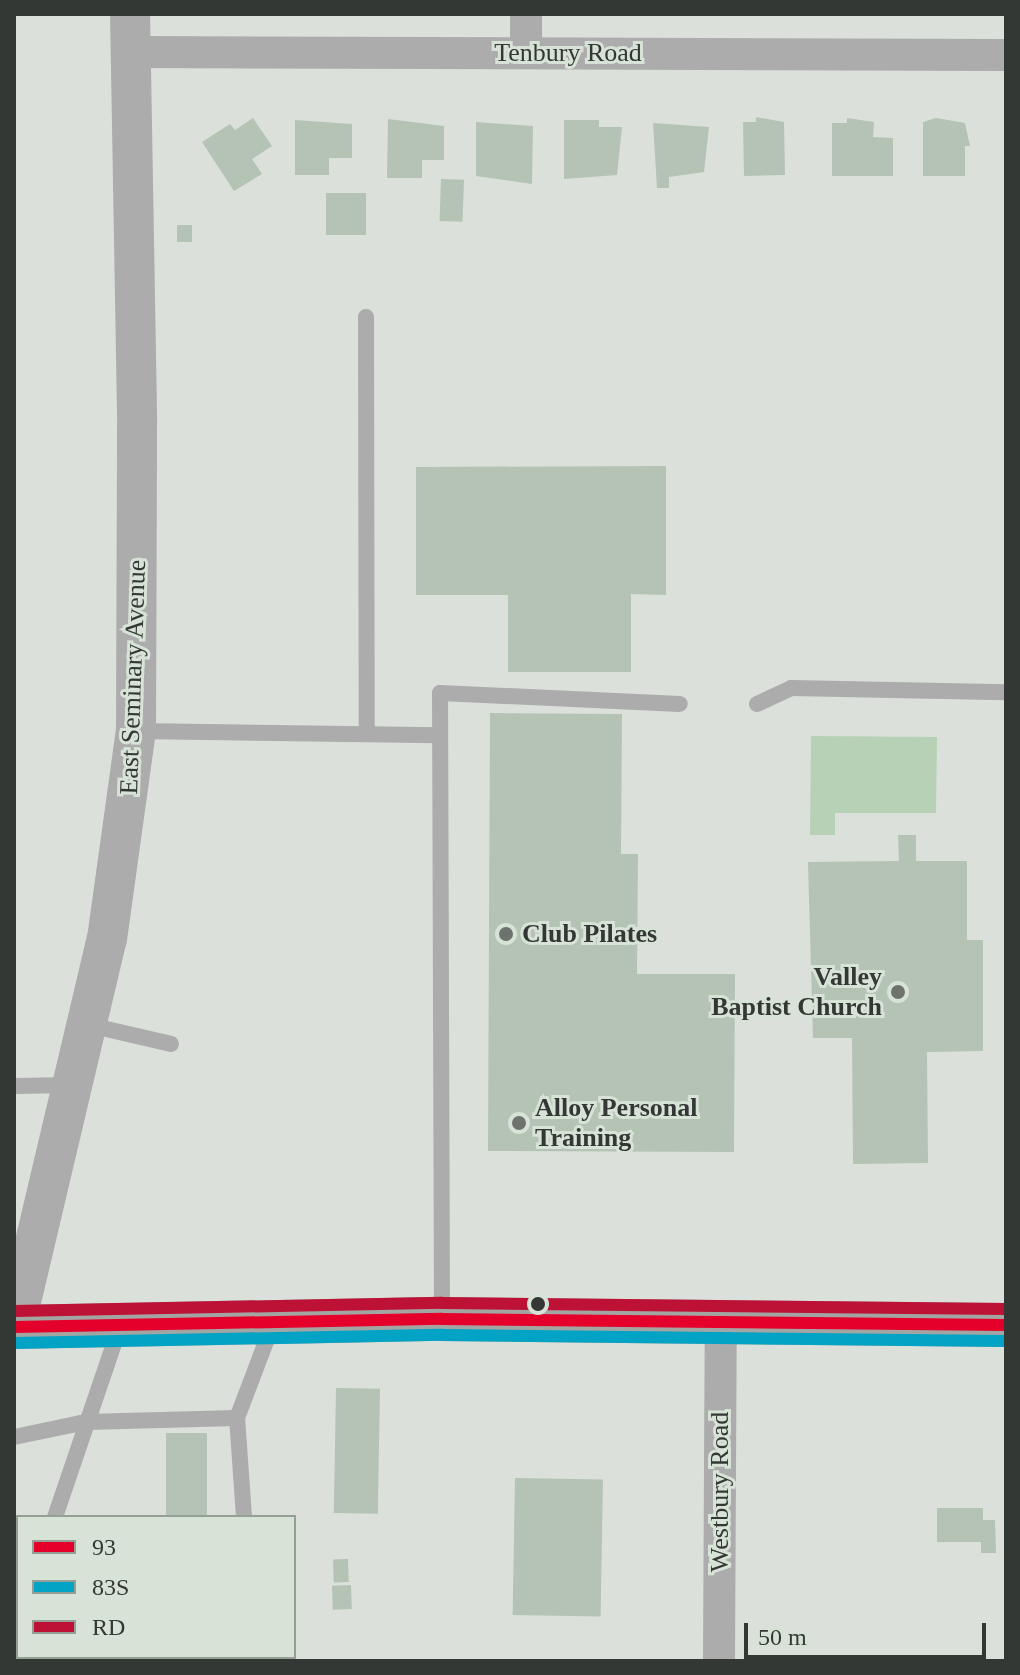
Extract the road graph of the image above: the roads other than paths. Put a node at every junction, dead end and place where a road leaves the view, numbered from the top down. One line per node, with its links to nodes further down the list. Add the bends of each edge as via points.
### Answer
1 (526, 14): 3 (street)
2 (130, 33): 3 (street, Tenbury Road); 9 (street, East Seminary Avenue)
3 (526, 53): 4 (street, Tenbury Road)
4 (1006, 55)
5 (366, 317): 10 (lane)
6 (1006, 692): 8 (lane, via 791,688)
7 (680, 704): 11 (lane, via 440,693)
8 (757, 704)
9 (136, 731): 10 (lane); 12 (street, East Seminary Avenue, via 117,883)
10 (367, 734): 11 (lane)
11 (440, 735): 16 (lane)
12 (89, 1025): 13 (lane); 14 (street, East Seminary Avenue)
13 (171, 1044)
14 (76, 1085): 15 (lane); 21 (street, East Seminary Avenue)
15 (14, 1086)
16 (442, 1319): 17 (main road); 19 (main road)
17 (274, 1321): 18 (main road); 22 (lane)
18 (122, 1322): 21 (main road); 23 (lane)
19 (721, 1322): 20 (main road); 27 (street, Westbury Road)
20 (1006, 1325)
21 (14, 1327)
22 (237, 1418): 23 (lane); 26 (lane)
23 (86, 1422): 24 (lane); 25 (lane)
24 (14, 1437)
25 (56, 1515)
26 (244, 1515)
27 (719, 1661)

